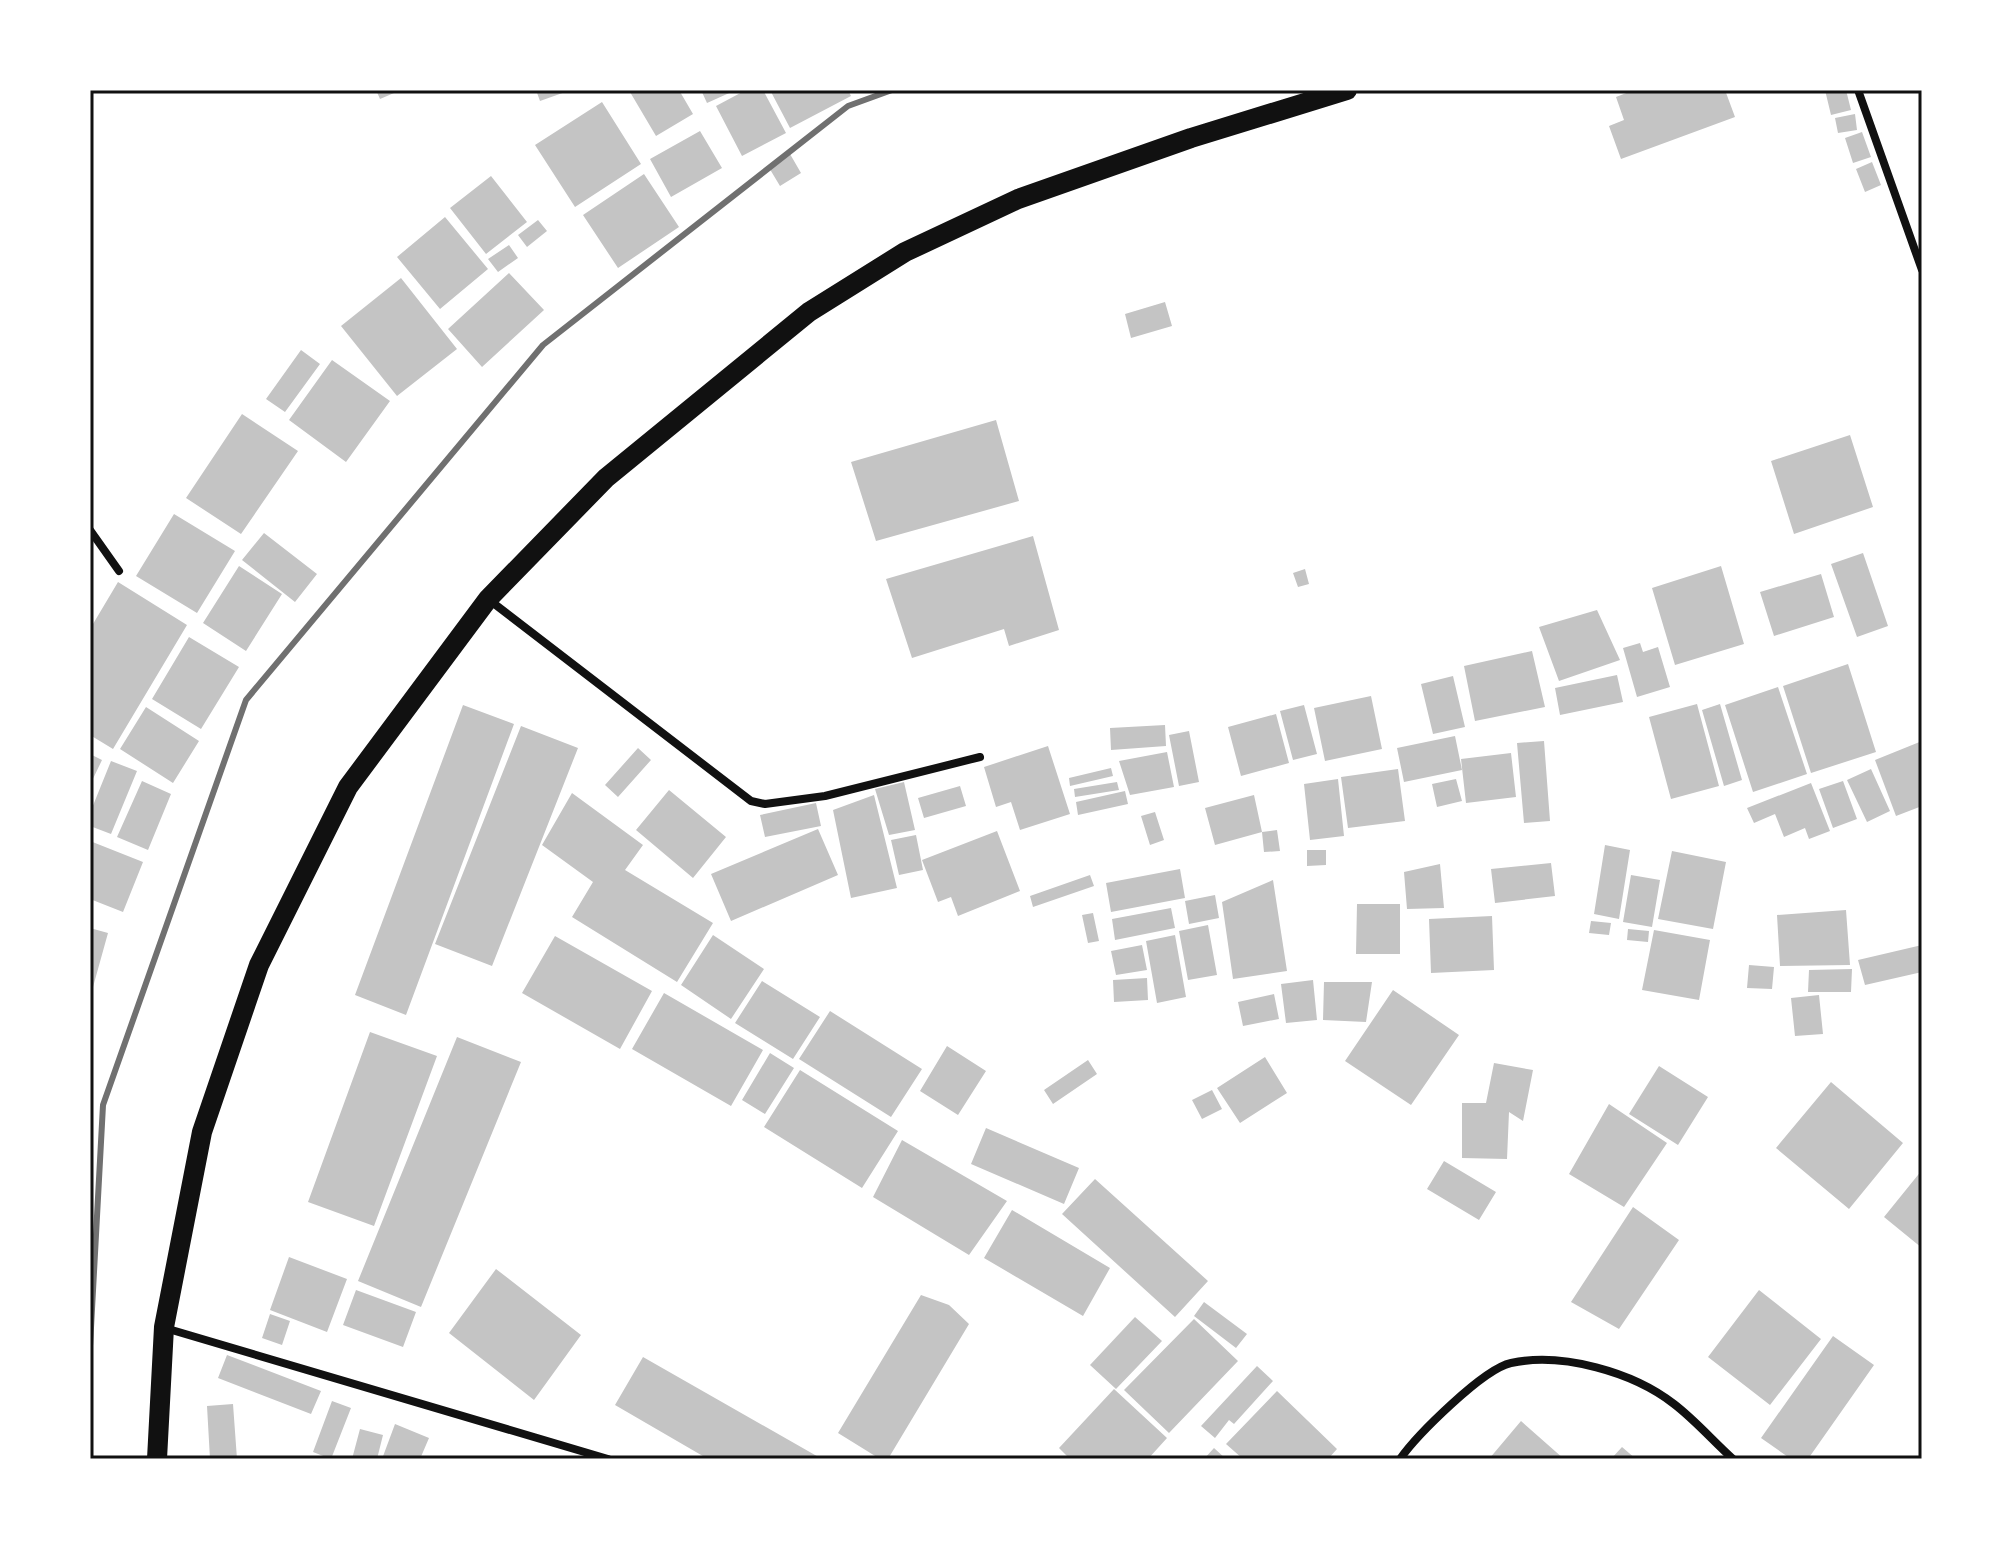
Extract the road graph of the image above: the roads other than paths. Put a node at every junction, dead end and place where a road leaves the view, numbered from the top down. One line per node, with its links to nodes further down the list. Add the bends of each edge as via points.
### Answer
1 (1347, 90): 6 (main road, via 1018,199 905,252 809,312 606,478)
2 (1858, 90): 3 (street)
3 (1922, 270)
4 (90, 530): 5 (street)
5 (119, 571)
6 (488, 599): 7 (street, via 751,801 825,796); 8 (main road, via 348,787 259,965 202,1132)
7 (980, 757)
8 (164, 1327): 9 (main road); 10 (street)
9 (157, 1459)
10 (608, 1459)
11 (1400, 1459): 12 (street, via 1426,1426 1496,1369 1556,1360 1631,1377 1674,1404)
12 (1733, 1459)

